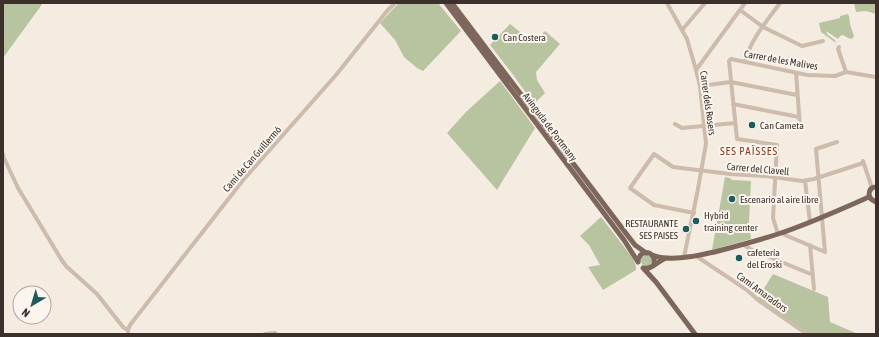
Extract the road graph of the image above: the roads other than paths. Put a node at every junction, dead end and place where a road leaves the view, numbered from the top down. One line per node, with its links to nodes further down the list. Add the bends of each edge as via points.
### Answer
1 (395, 3): 57 (street, Camí de Can Guillermó, via 336,75 239,185 130,325)
2 (442, 3): 11 (main road)
3 (446, 3): 11 (main road, Avinguda de Portmany)
4 (452, 3): 44 (main road, Avinguda de Portmany, via 628,236)
5 (667, 3): 12 (street, Carrer dels Rosers)
6 (705, 3): 12 (street)
7 (744, 3): 9 (street)
8 (780, 3): 10 (street)
9 (740, 10): 10 (street); 16 (street)
10 (763, 27): 13 (street, via 802,46); 15 (street)
11 (465, 29): 50 (main road, Avinguda de Portmany)
12 (682, 30): 16 (street, Carrer dels Rosers)
13 (823, 41)
14 (839, 47): 17 (street)
15 (745, 62): 18 (street, Carrer de les Malives); 20 (street, Carrer de les Malives, via 729,60)
16 (696, 70): 21 (street, Carrer dels Rosers)
17 (846, 72): 18 (street, Carrer de les Malives, via 835,76); 19 (street, Carrer de les Malives)
18 (796, 73): 22 (street)
19 (876, 77)
20 (731, 82): 21 (street); 22 (street); 23 (street)
21 (700, 86): 27 (street, Carrer dels Rosers)
22 (797, 95): 24 (street)
23 (733, 104): 24 (street); 25 (street)
24 (799, 117): 28 (street)
25 (735, 123): 27 (street); 32 (street, via 737,139 777,145)
26 (676, 124): 27 (street, via 682,128)
27 (704, 125): 31 (street, Carrer dels Rosers, via 706,144)
28 (800, 127)
29 (837, 142): 33 (street, via 816,149)
30 (3, 154): 57 (street, via 18,188 61,259 97,294)
31 (702, 171): 32 (street, Carrer del Clavell); 38 (street, Carrer dels Rosers); 38 (street, Carrer del Clavell, via 673,167 654,154 630,188 654,205)
32 (775, 177): 34 (street, Carrer del Clavell); 41 (street, via 773,218)
33 (818, 177): 34 (street, Carrer del Clavell); 35 (street, Carrer del Clavell, via 863,162); 39 (street)
34 (805, 181): 40 (street)
35 (874, 188): 36 (main road, via 869,192)
36 (869, 197): 37 (main road); 39 (main road)
37 (876, 202)
38 (694, 212): 48 (street, Carrer dels Rosers)
39 (822, 218): 40 (main road); 43 (street, via 825,252)
40 (810, 222): 41 (main road)
41 (781, 233): 42 (main road); 43 (street)
42 (743, 244): 45 (main road); 54 (street)
43 (810, 245): 54 (street)
44 (646, 253): 46 (main road); 50 (main road, via 640,255)
45 (709, 253): 47 (main road); 51 (street)
46 (652, 255): 49 (main road); 52 (main road)
47 (696, 256): 48 (main road); 51 (street, Camí Amaradors)
48 (684, 257): 49 (main road)
49 (665, 258): 52 (main road)
50 (638, 262): 53 (main road)
51 (707, 263): 61 (street, Camí Amaradors)
52 (654, 265): 53 (main road); 55 (main road)
53 (644, 269): 55 (main road)
54 (813, 275): 56 (street)
55 (656, 282): 60 (main road)
56 (814, 289)
57 (128, 332)
58 (265, 334): 59 (street)
59 (276, 334)
60 (695, 334)
61 (807, 334)

